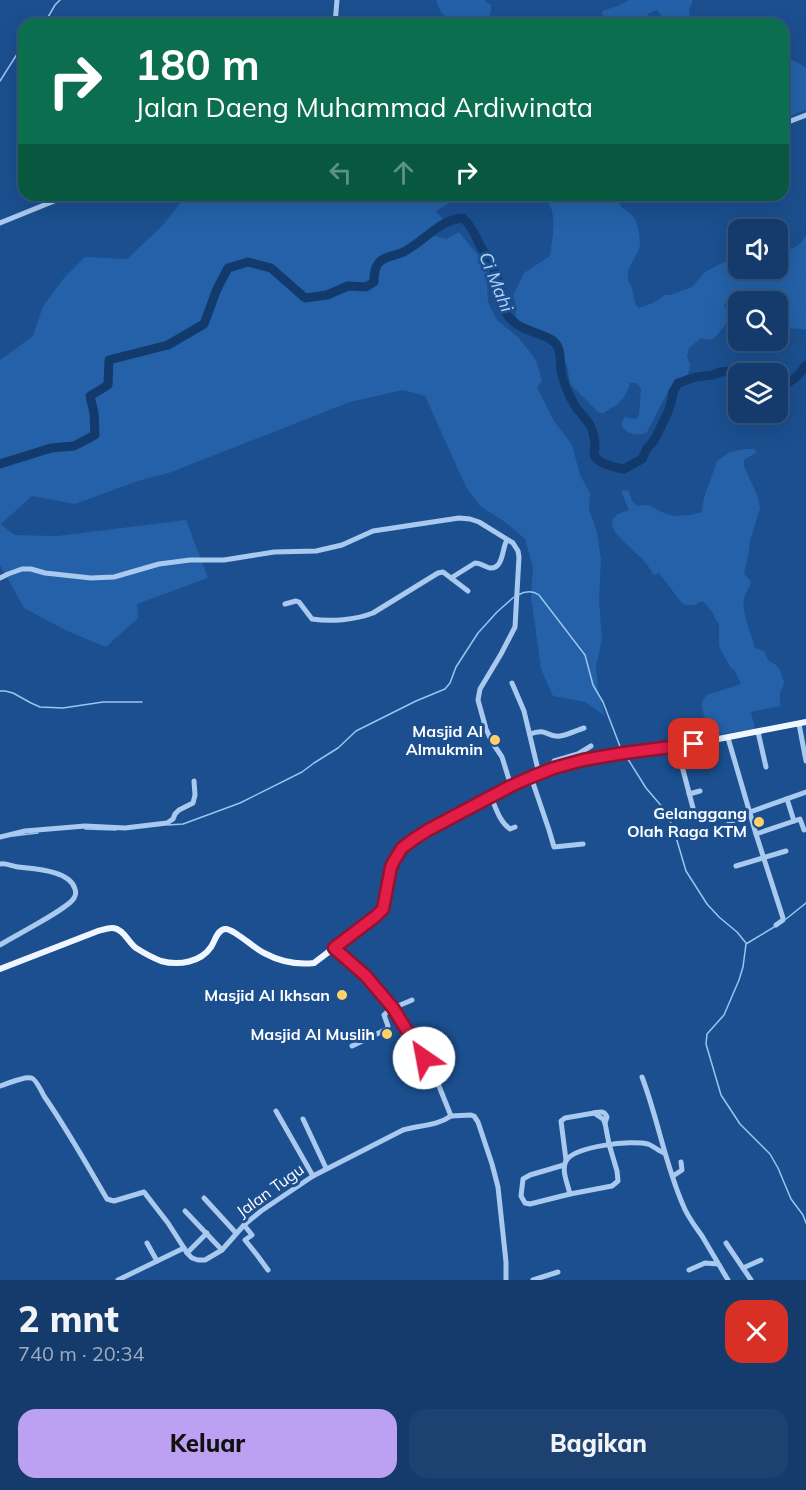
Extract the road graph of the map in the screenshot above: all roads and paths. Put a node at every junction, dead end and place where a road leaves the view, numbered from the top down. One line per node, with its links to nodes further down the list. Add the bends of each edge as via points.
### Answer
1 (337, 0): 2 (street)
2 (336, 18)
3 (806, 115): 4 (street)
4 (789, 122)
5 (54, 201): 6 (street)
6 (0, 223)
7 (507, 540): 8 (street, via 479,522 459,518 373,531 316,551 170,562 114,577 22,569); 9 (street, via 503,558 494,567 476,563); 26 (street, via 515,546 519,557 516,621 478,700)
8 (0, 578)
9 (452, 578): 10 (street); 11 (street, via 438,573 373,613 351,619 312,619 299,602)
10 (468, 591)
11 (285, 604)
12 (512, 683): 16 (street)
13 (802, 723): 15 (main road); 20 (street)
14 (584, 728): 16 (street, via 556,737 542,731)
15 (758, 732): 17 (main road); 21 (street)
16 (530, 734): 23 (street)
17 (728, 738): 19 (main road); 33 (street)
18 (591, 746): 22 (street, via 554,761)
19 (677, 747): 22 (main road, via 624,753); 29 (street)
20 (806, 761)
21 (766, 766)
22 (554, 768): 23 (main road)
23 (539, 774): 24 (main road)
24 (531, 777): 26 (main road); 41 (street, via 554,847)
25 (194, 781): 40 (street, via 193,803 167,823 25,831)
26 (511, 786): 30 (main road)
27 (700, 791): 29 (street)
28 (806, 792): 31 (street)
29 (689, 794): 32 (street)
30 (490, 797): 36 (street, via 501,820 510,829); 48 (main road, via 402,848 391,867 383,909)
31 (787, 799): 33 (street); 34 (street)
32 (693, 808)
33 (750, 814): 35 (street); 38 (street)
34 (794, 821): 37 (street, via 801,819); 38 (street)
35 (729, 822)
36 (515, 827)
37 (805, 830): 39 (street)
38 (756, 834): 43 (street)
39 (798, 834)
40 (0, 837)
41 (582, 844)
42 (786, 851): 43 (street)
43 (764, 858): 45 (street); 46 (street, via 783,920)
44 (0, 864): 47 (street, via 37,868 61,876 70,880 76,892 74,899 61,909)
45 (736, 866)
46 (776, 925)
47 (0, 945)
48 (334, 948): 49 (main road, via 314,963 288,962 265,954 226,929 202,957 184,963 164,962 135,947 120,930 112,928); 51 (street, via 366,976)
49 (0, 969)
50 (412, 1000): 51 (street)
51 (393, 1008): 52 (street, via 384,1015 387,1029); 56 (street, via 433,1071)
52 (352, 1046)
53 (642, 1077): 58 (street)
54 (0, 1086): 76 (street, via 34,1079 107,1199 114,1201 144,1192)
55 (276, 1111): 65 (street)
56 (451, 1116): 64 (street, Jalan Tugu, via 403,1130); 87 (street, via 471,1115 476,1119 492,1164 501,1209)
57 (303, 1119): 64 (street)
58 (660, 1137): 60 (street); 61 (street)
59 (609, 1144): 60 (street); 63 (street, via 586,1149); 63 (street, via 604,1112 562,1118); 67 (street, via 617,1183)
60 (648, 1144): 61 (street)
61 (665, 1154): 66 (street)
62 (681, 1162): 66 (street, via 682,1170)
63 (565, 1163): 67 (street); 67 (street, via 523,1179 521,1196 530,1204)
64 (326, 1168): 65 (street, Jalan Tugu)
65 (313, 1176): 70 (street, Jalan Tugu)
66 (673, 1176): 77 (street, via 685,1210)
67 (570, 1194)
68 (204, 1198): 72 (street)
69 (185, 1211): 71 (street)
70 (244, 1225): 72 (street, Jalan Tugu); 83 (street, via 252,1234 245,1240)
71 (207, 1233): 75 (street); 76 (street)
72 (236, 1233): 75 (street, Jalan Tugu)
73 (147, 1243): 78 (street)
74 (726, 1243): 82 (street)
75 (222, 1250): 76 (street, via 205,1260 192,1258)
76 (185, 1251): 78 (street)
77 (712, 1252): 80 (street); 81 (street)
78 (157, 1260): 86 (street)
79 (761, 1260): 82 (street)
80 (705, 1263): 81 (street); 84 (street)
81 (718, 1264): 89 (street)
82 (743, 1268): 90 (street)
83 (268, 1270)
84 (689, 1270)
85 (558, 1272): 88 (street)
86 (118, 1280)
87 (506, 1280)
88 (533, 1280)
89 (728, 1280)
90 (751, 1280)

